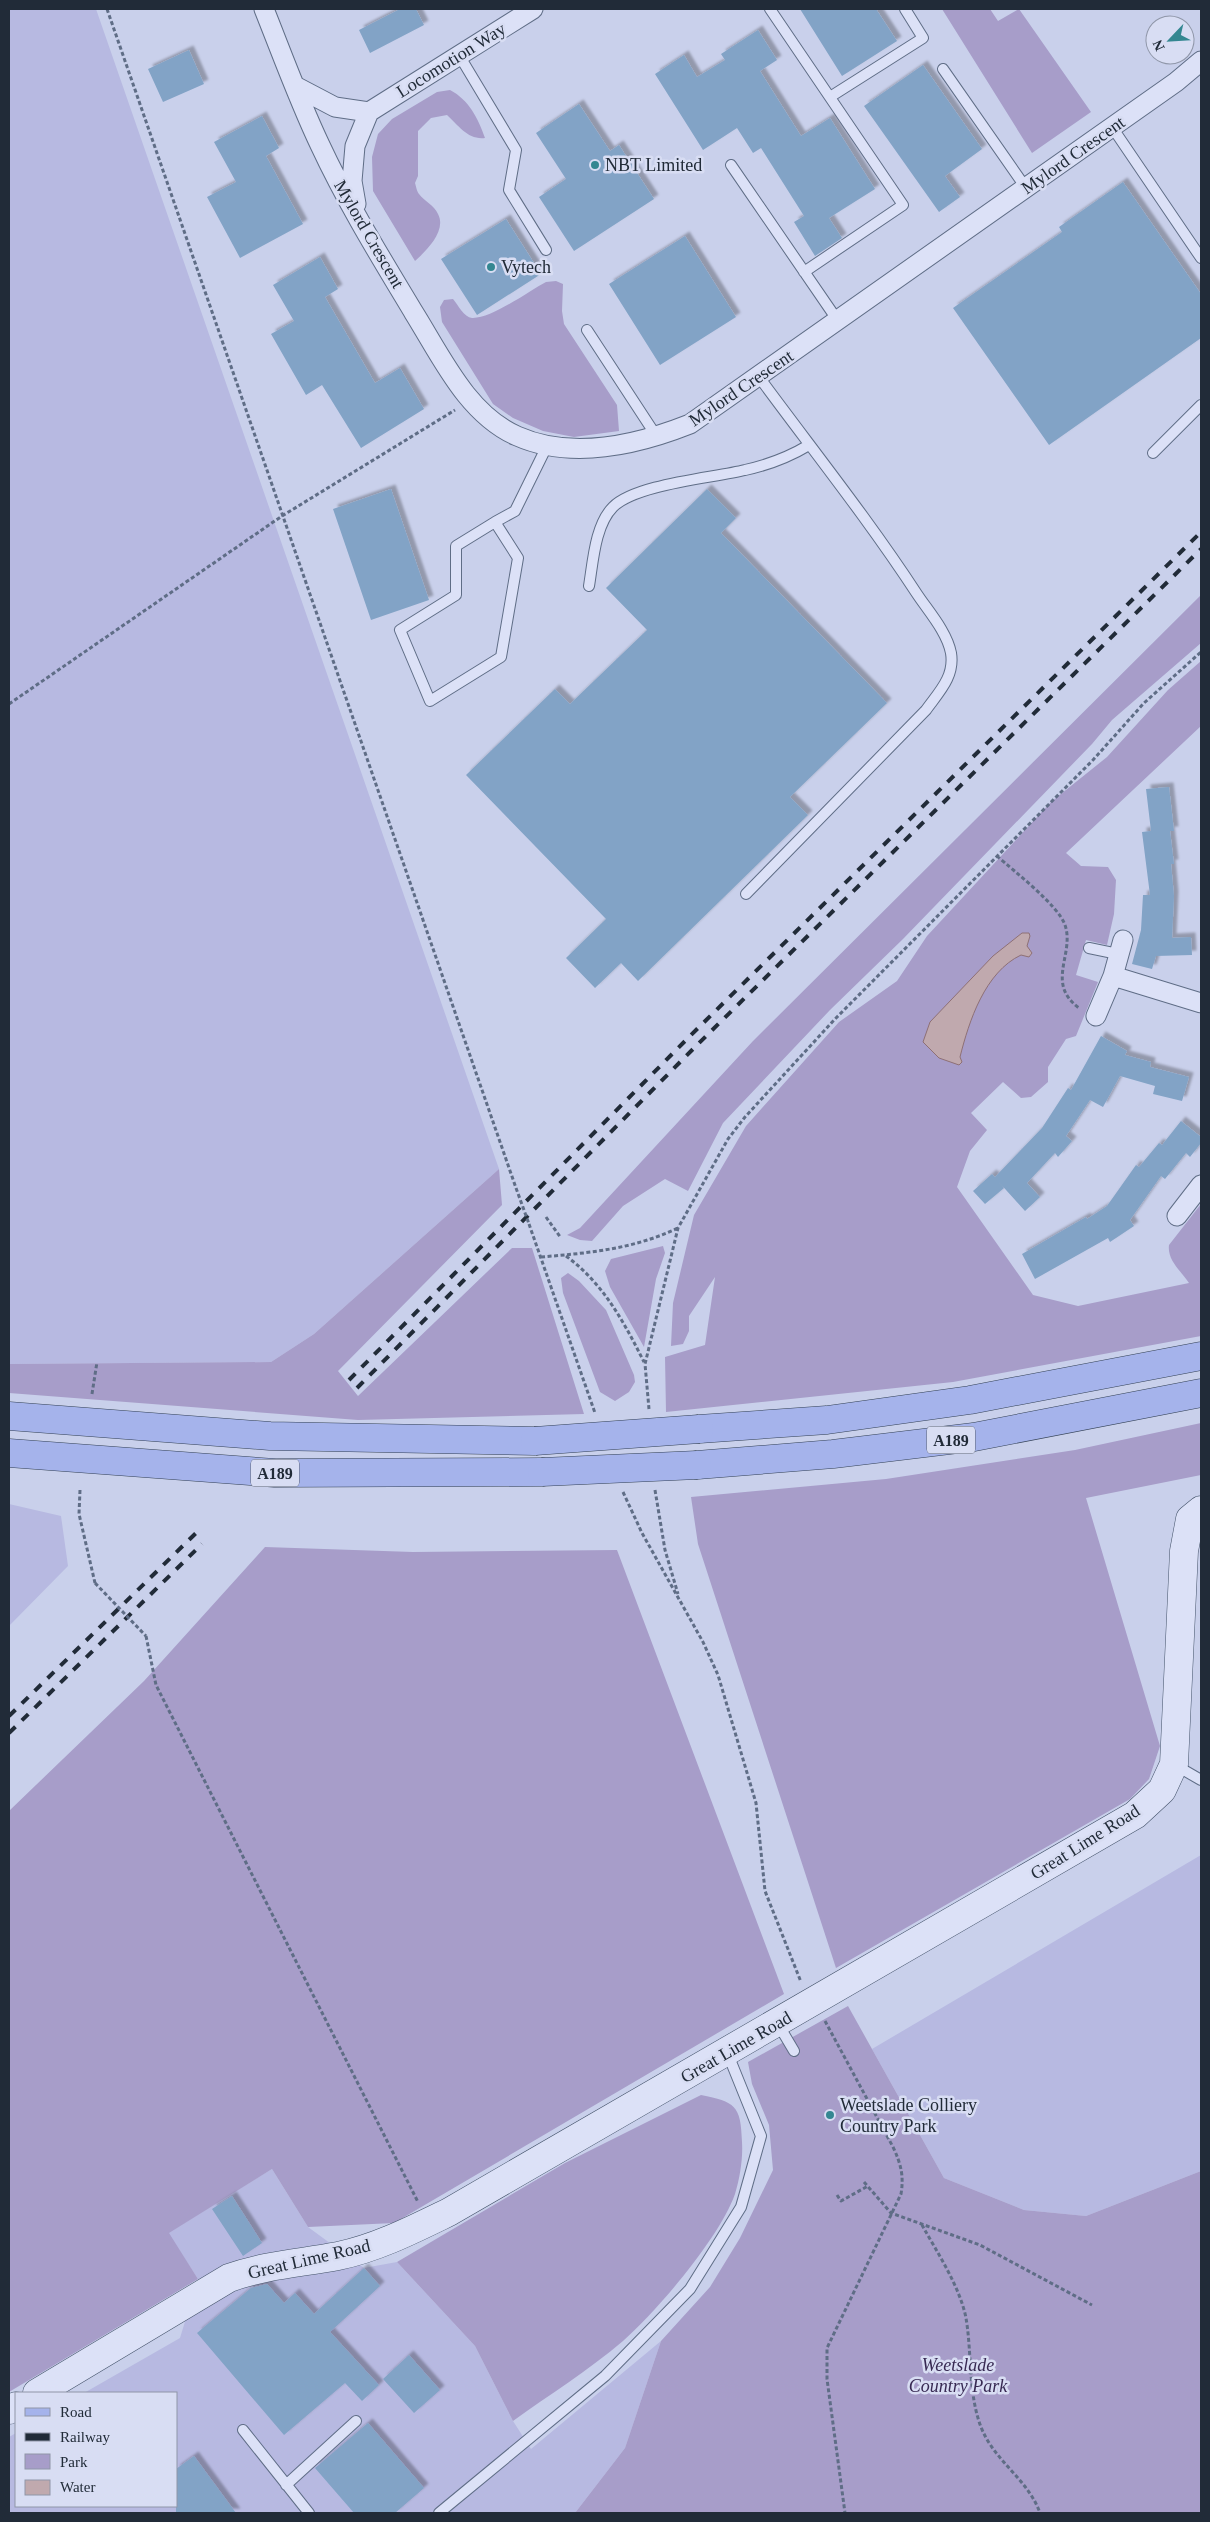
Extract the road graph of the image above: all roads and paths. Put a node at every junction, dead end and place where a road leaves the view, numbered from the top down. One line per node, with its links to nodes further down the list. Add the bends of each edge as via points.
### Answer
1 (107, 9): 28 (path)
2 (264, 9): 9 (street, Mylord Crescent)
3 (532, 9): 6 (street, Locomotion Way)
4 (770, 9): 10 (lane)
5 (905, 9): 10 (lane, via 923,38)
6 (459, 55): 11 (street, Locomotion Way); 16 (lane, via 516,150 509,190)
7 (1201, 61): 12 (street, Mylord Crescent)
8 (943, 68): 14 (lane)
9 (295, 86): 11 (street, via 335,107); 15 (street, Mylord Crescent, via 320,145)
10 (830, 97): 18 (lane, via 903,205)
11 (369, 112): 15 (street, via 354,146 352,181)
12 (1112, 127): 14 (street, Mylord Crescent); 17 (lane)
13 (731, 165): 18 (lane)
14 (1026, 188): 19 (street, Mylord Crescent)
15 (359, 222): 22 (street, Mylord Crescent, via 451,373)
16 (546, 250)
17 (1201, 258)
18 (804, 272): 19 (lane)
19 (838, 321): 21 (street, Mylord Crescent)
20 (587, 330): 24 (lane)
21 (758, 377): 24 (street, Mylord Crescent, via 690,424); 25 (lane)
22 (471, 400): 26 (street, Mylord Crescent, via 491,420 516,436); 28 (path)
23 (1201, 405): 27 (lane)
24 (657, 438): 26 (street, Mylord Crescent, via 603,447)
25 (809, 445): 30 (lane, via 776,462 671,485 622,500 612,508 602,524); 33 (lane, via 891,554 941,630 951,654 950,669 946,683 926,710)
26 (547, 446): 29 (lane, via 516,510)
27 (1153, 453)
28 (282, 516): 32 (path); 42 (path, bridge)
29 (496, 522): 29 (lane, via 518,558 500,657 430,700 400,630 456,595 456,546)
30 (589, 586)
31 (1201, 652): 43 (path, via 1144,703 1093,760 835,1019 745,1117 728,1140)
32 (9, 704)
33 (746, 894)
34 (1121, 947): 35 (lane); 36 (street)
35 (1089, 948)
36 (1113, 976): 37 (street); 38 (street)
37 (1201, 1002)
38 (1096, 1016)
39 (1201, 1185): 40 (street)
40 (1178, 1216)
41 (546, 1217): 44 (path)
42 (530, 1224)
43 (678, 1228): 45 (path, via 624,1248); 49 (path)
44 (561, 1238)
45 (565, 1256): 46 (path); 49 (path, via 581,1267 602,1291 627,1328)
46 (541, 1257)
47 (1201, 1356): 53 (main road, A189, bridge, via 970,1400 828,1420 535,1441 270,1436)
48 (97, 1362): 51 (path)
49 (645, 1364): 52 (path)
50 (1201, 1393): 54 (main road, A189, bridge, via 974,1437 833,1454 697,1465 542,1472 275,1473)
51 (92, 1394)
52 (649, 1411)
53 (9, 1416)
54 (9, 1453)
55 (654, 1484): 60 (path, via 665,1550 680,1600 718,1675 749,1772 757,1811 765,1891)
56 (80, 1490): 68 (path, bridge, via 79,1514 95,1583 146,1636 156,1684)
57 (1201, 1510): 58 (main road, Great Lime Road, via 1190,1519 1184,1550)
58 (1174, 1764): 59 (lane); 60 (main road, Great Lime Road, via 1162,1790 1135,1815)
59 (1201, 1780)
60 (812, 2002): 61 (main road, Great Lime Road); 67 (path, via 828,2026 900,2164 901,2194)
61 (778, 2022): 62 (lane); 63 (main road, Great Lime Road)
62 (794, 2051)
63 (727, 2052): 68 (main road, Great Lime Road); 76 (lane, via 761,2136 740,2207 690,2290 605,2376)
64 (864, 2182): 65 (path)
65 (868, 2186): 66 (path, via 841,2201); 67 (path)
66 (837, 2195)
67 (891, 2213): 69 (path); 77 (path, via 827,2348 826,2379)
68 (428, 2222): 71 (main road, Great Lime Road, via 365,2248 252,2270 229,2278)
69 (922, 2225): 70 (path, via 980,2245); 78 (path, via 949,2272 965,2315 975,2404 981,2426 998,2457 1024,2483)
70 (1092, 2305)
71 (39, 2392)
72 (356, 2421): 74 (lane)
73 (243, 2430): 74 (lane)
74 (286, 2485): 75 (lane)
75 (309, 2513)
76 (438, 2513)
77 (845, 2513)
78 (1040, 2513)

